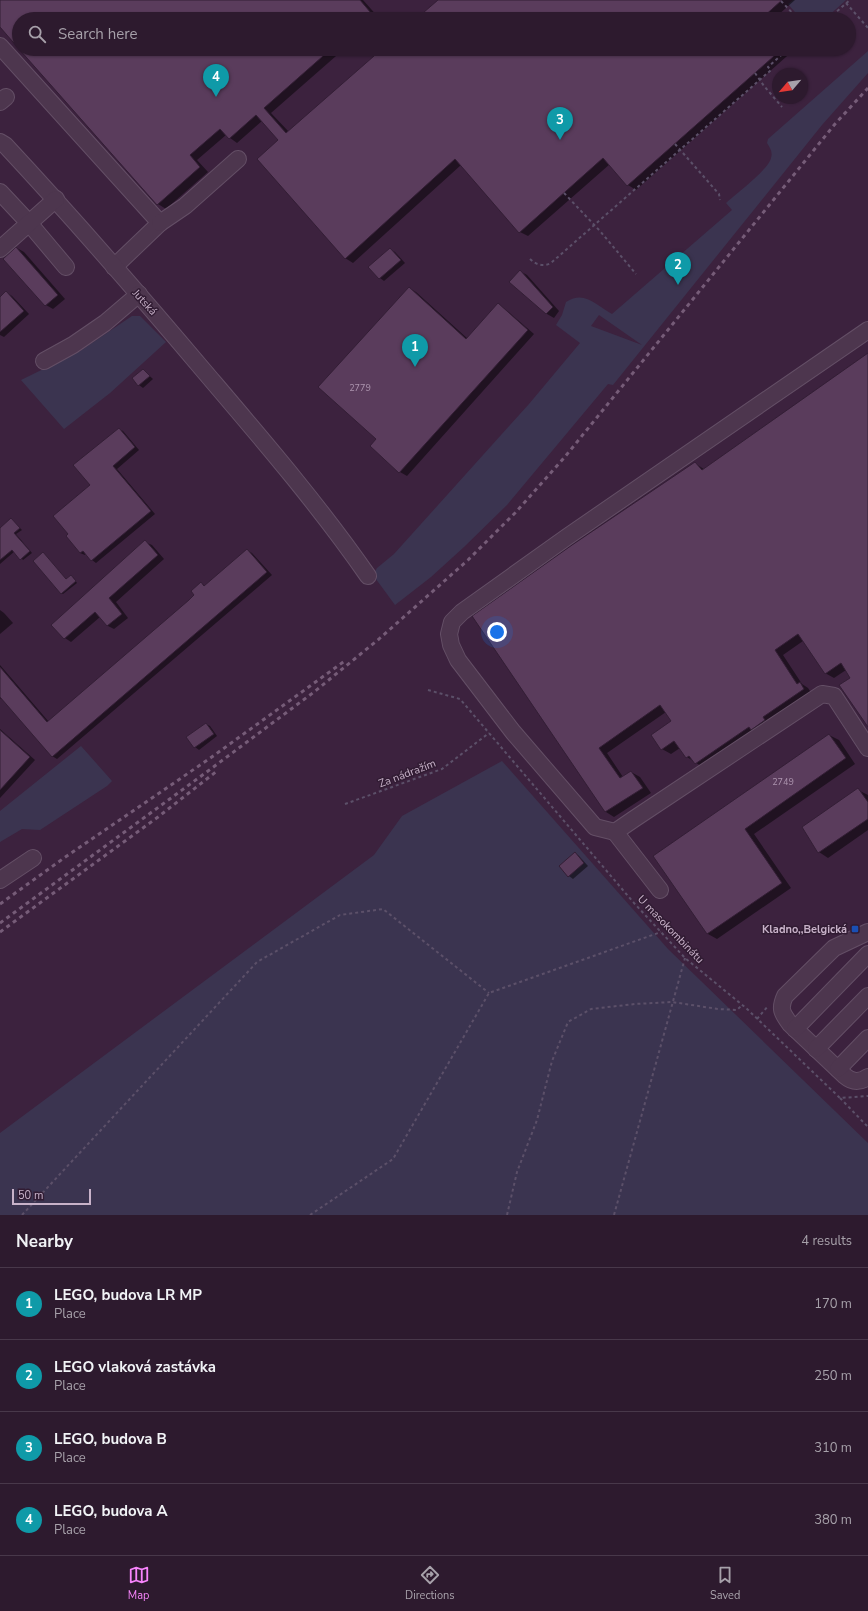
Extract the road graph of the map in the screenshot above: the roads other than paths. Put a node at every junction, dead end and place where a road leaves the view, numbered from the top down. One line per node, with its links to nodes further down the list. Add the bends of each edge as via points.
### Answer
1 (0, 46): 7 (lane)
2 (0, 142): 5 (lane, Jutská)
3 (238, 160): 7 (lane, via 185,206)
4 (0, 192): 6 (lane)
5 (56, 199): 6 (lane); 10 (lane, Jutská)
6 (29, 223): 8 (lane); 9 (lane)
7 (160, 223): 10 (lane)
8 (0, 249)
9 (66, 267)
10 (114, 267): 11 (lane, Jutská)
11 (139, 294): 13 (lane, via 105,323); 14 (lane, Jutská, via 295,472 361,556)
12 (868, 330): 16 (lane, via 567,537 462,612 452,622 449,634 458,660 513,732 595,827)
13 (44, 361)
14 (368, 576)
15 (868, 748): 16 (lane, via 834,696 822,694)
16 (615, 832): 19 (lane)
17 (33, 858): 18 (lane)
18 (0, 880)
19 (660, 890)
20 (868, 932): 21 (lane)
21 (846, 942): 22 (lane); 24 (lane, via 834,948 784,996 781,1004 783,1014)
22 (866, 956): 24 (lane)
23 (868, 996): 26 (lane)
24 (795, 1029): 26 (lane)
25 (868, 1038): 27 (lane)
26 (816, 1049): 27 (lane)
27 (838, 1069): 28 (lane, via 851,1081 858,1082)
28 (868, 1077)

